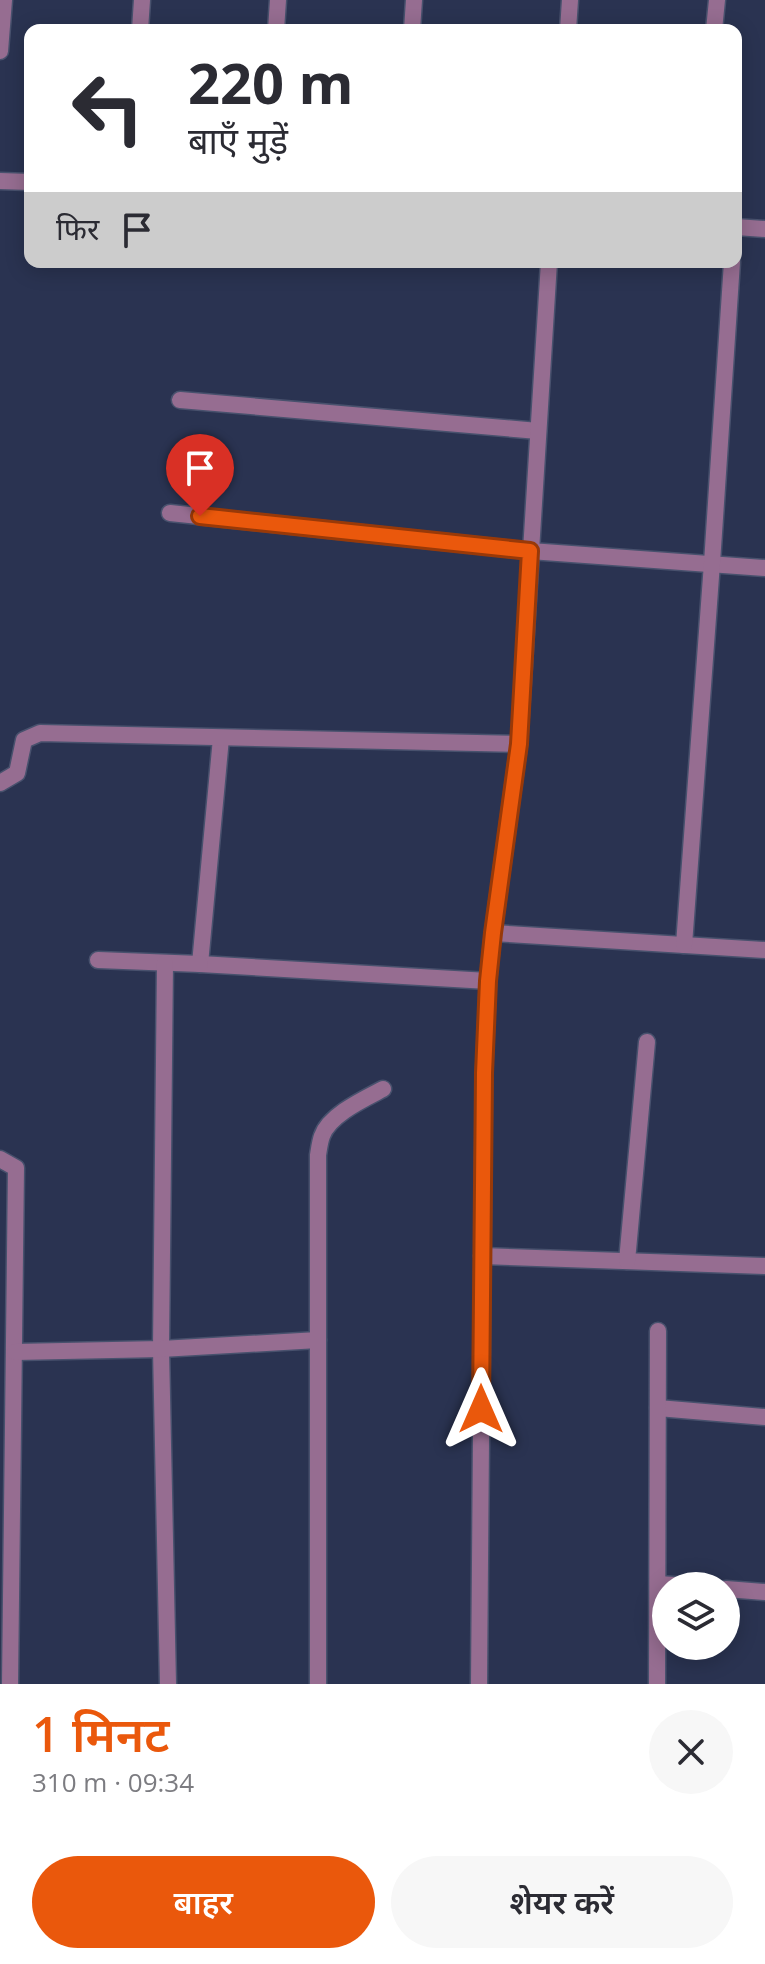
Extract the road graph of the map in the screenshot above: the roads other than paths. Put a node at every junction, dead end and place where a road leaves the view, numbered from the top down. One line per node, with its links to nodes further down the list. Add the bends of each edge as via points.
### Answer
1 (4, 0): 12 (street)
2 (142, 0): 7 (street)
3 (278, 0): 8 (street)
4 (414, 0): 9 (street)
5 (570, 0): 10 (street)
6 (717, 0): 11 (street)
7 (140, 24)
8 (276, 24)
9 (412, 24)
10 (568, 24)
11 (715, 24)
12 (0, 51)
13 (0, 181): 14 (street)
14 (24, 182)
15 (742, 227): 16 (street)
16 (765, 229)
17 (549, 268): 20 (street)
18 (732, 268): 23 (street)
19 (180, 400): 20 (street)
20 (538, 431): 22 (street)
21 (170, 513): 22 (street)
22 (530, 551): 23 (street); 26 (street)
23 (712, 563): 24 (street); 29 (street)
24 (765, 568)
25 (221, 738): 26 (street); 27 (street, via 40,733 24,740 17,773); 33 (street)
26 (519, 744): 28 (street)
27 (0, 783)
28 (493, 933): 29 (street); 34 (street)
29 (684, 945): 30 (street)
30 (765, 950)
31 (98, 960): 32 (street)
32 (165, 963): 33 (street); 43 (street)
33 (200, 964): 34 (street)
34 (488, 981): 38 (street)
35 (647, 1042): 39 (street)
36 (383, 1089): 42 (street, via 331,1121 323,1133 318,1155)
37 (0, 1159): 44 (street, via 16,1168)
38 (482, 1256): 39 (street); 54 (street)
39 (627, 1261): 40 (street)
40 (765, 1266)
41 (658, 1331): 45 (street)
42 (318, 1340): 43 (street); 53 (street)
43 (161, 1349): 44 (street); 52 (street)
44 (15, 1352): 51 (street)
45 (658, 1408): 46 (street); 47 (street)
46 (765, 1417)
47 (658, 1572)
48 (740, 1590): 49 (street)
49 (765, 1592)
50 (657, 1660): 55 (street)
51 (10, 1684)
52 (168, 1684)
53 (318, 1684)
54 (479, 1684)
55 (657, 1684)

